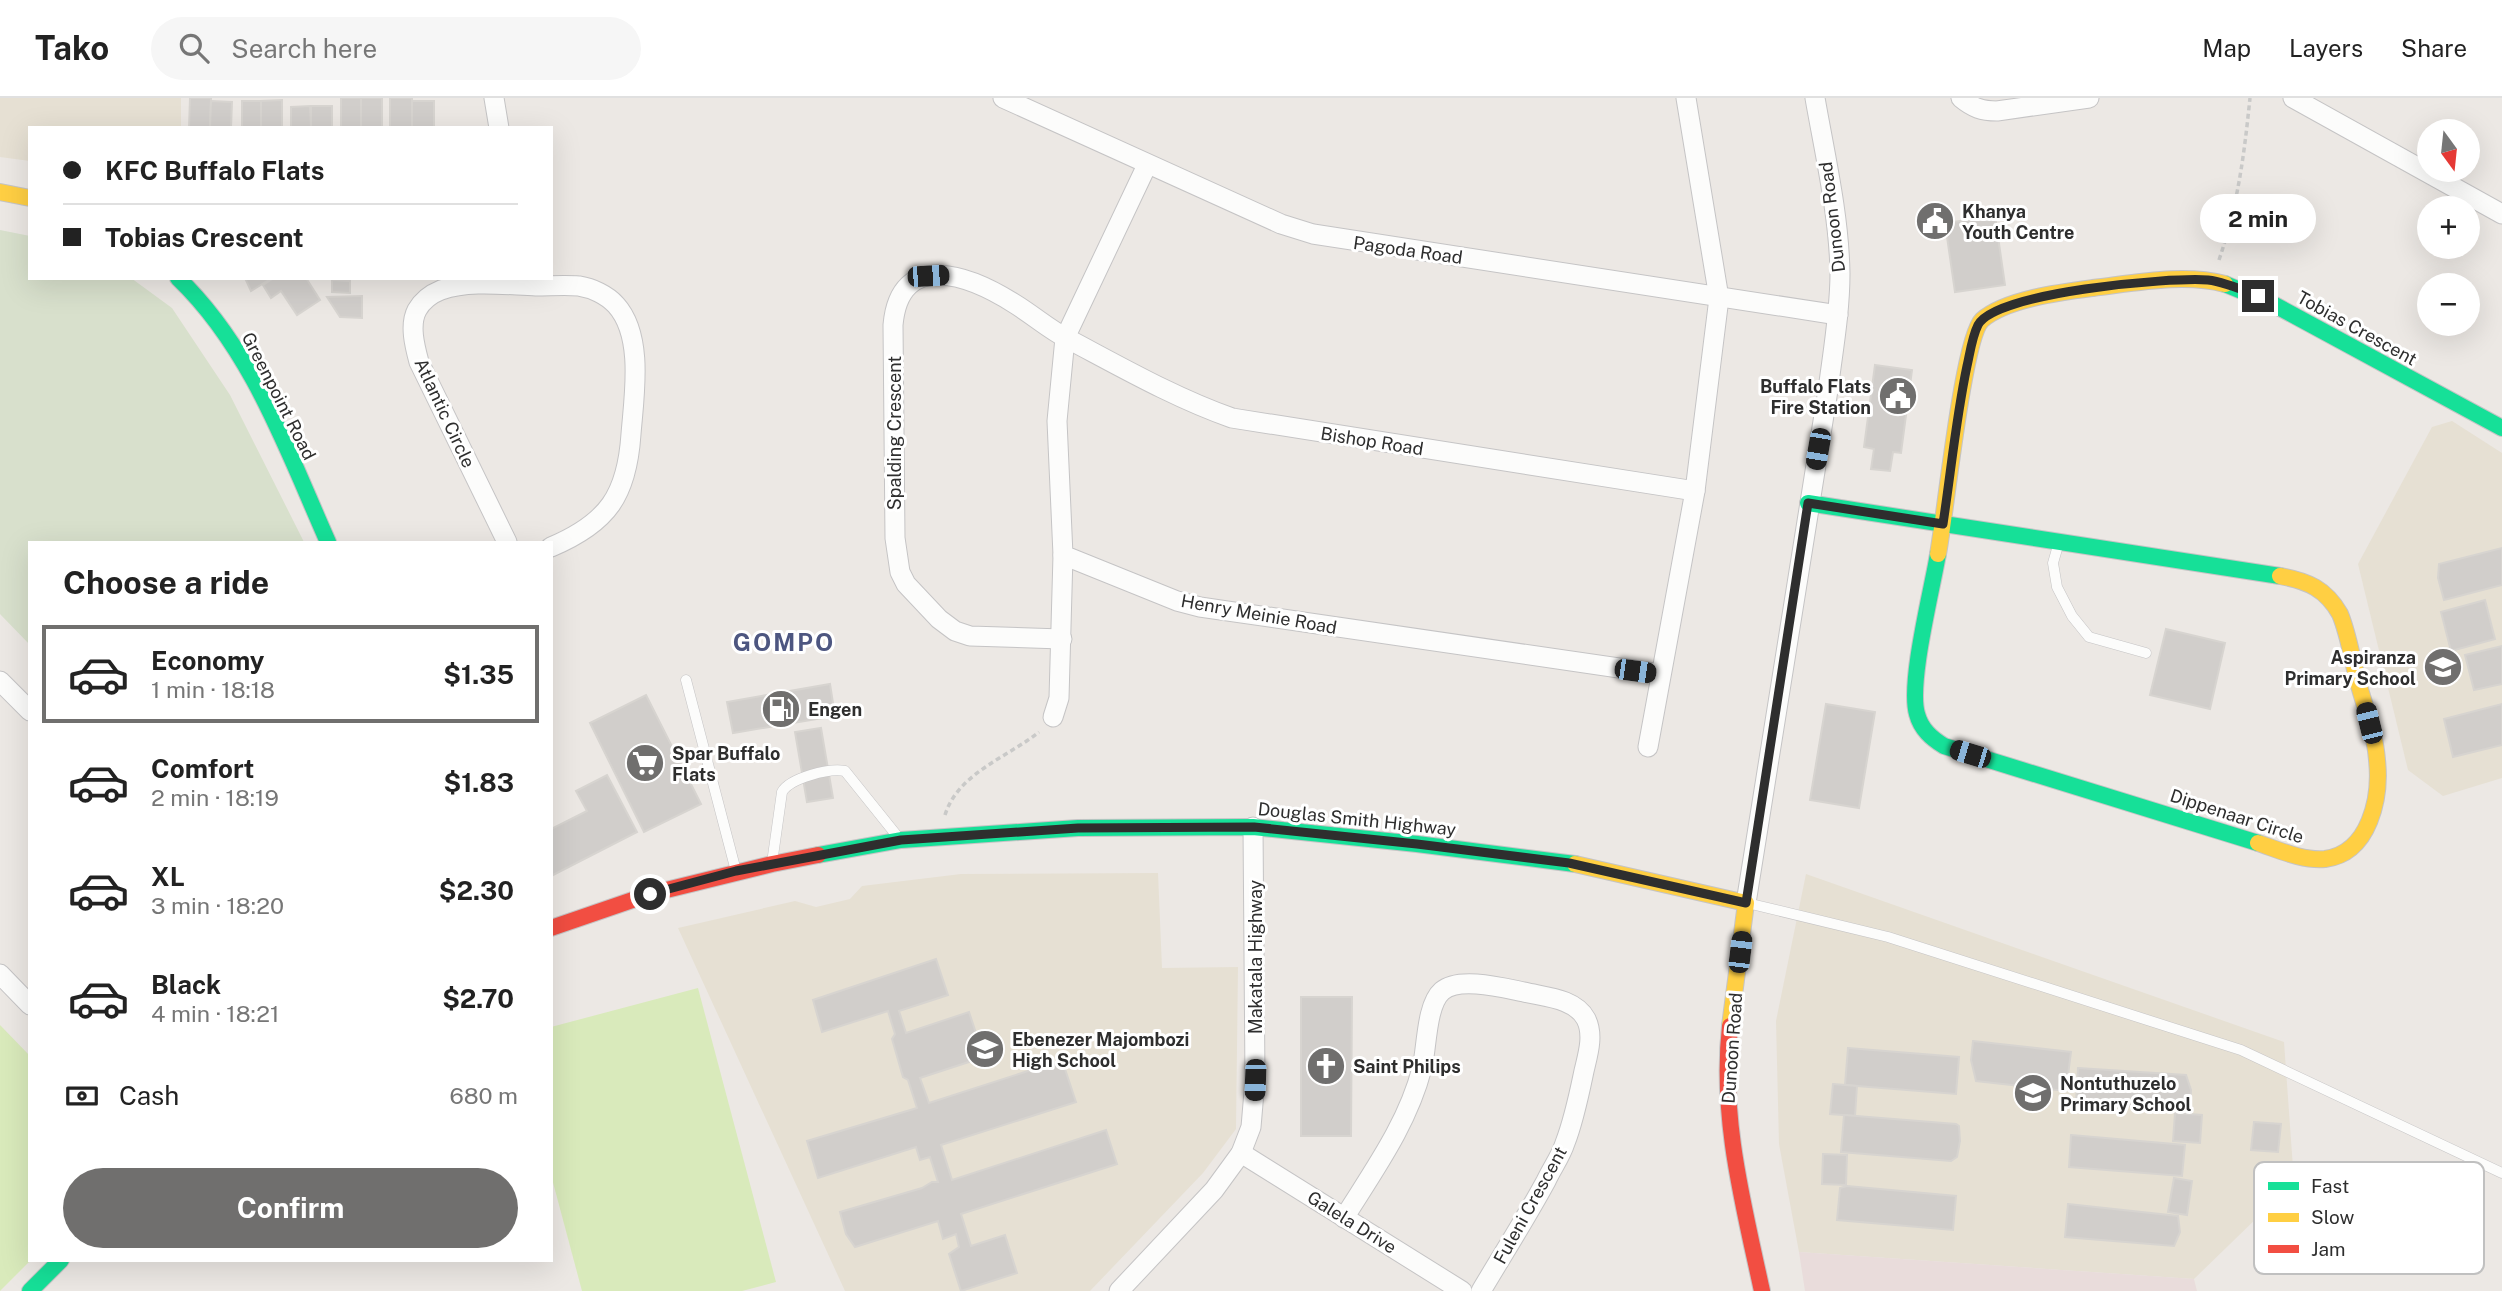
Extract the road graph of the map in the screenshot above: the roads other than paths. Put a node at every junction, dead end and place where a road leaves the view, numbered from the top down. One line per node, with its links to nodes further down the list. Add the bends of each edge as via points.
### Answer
1 (494, 98): 9 (street)
2 (1003, 98): 8 (street, Pagoda Road)
3 (1686, 98): 16 (street)
4 (1815, 98): 17 (street, Dunoon Road, via 1838,243)
5 (1961, 98): 6 (street, via 1972,107 1997,111)
6 (2089, 98)
7 (2293, 98): 13 (street)
8 (1030, 103): 10 (street, Pagoda Road)
9 (499, 126)
10 (1147, 165): 16 (street, Pagoda Road, via 1313,234); 18 (street)
11 (0, 192): 12 (street)
12 (28, 198)
13 (2502, 214)
14 (180, 280): 23 (street, Greenpoint Road, via 203,302 231,343)
15 (470, 282): 24 (street, Atlantic Circle, via 425,298 415,312 415,346); 26 (street, Atlantic Circle, via 580,286 617,306 627,325 635,374 629,464 619,493 601,517 577,536)
16 (1719, 298): 17 (street, Pagoda Road); 20 (street)
17 (1838, 315): 21 (street, Dunoon Road)
18 (1065, 338): 20 (street, Bishop Road, via 1203,408 1232,418); 27 (street, via 1057,421); 28 (street, Spalding Crescent, via 1014,303 959,278 928,276 913,281 901,292 895,308 895,538 906,584 939,619 970,636)
19 (2502, 428): 22 (street, Tobias Crescent, via 2245,290 2212,281 2121,284 2025,301 1998,309 1979,324 1964,383)
20 (1695, 491): 30 (street)
21 (1808, 503): 22 (street, Dippenaar Circle); 40 (street, Dunoon Road)
22 (1943, 524): 25 (street, Dippenaar Circle); 25 (street, Dippenaar Circle, via 1914,693 1921,727 1931,738 1944,746 2309,859 2334,859 2348,852 2369,821 2378,771 2349,645 2332,599 2291,578)
23 (328, 541)
24 (507, 541)
25 (2059, 542): 29 (lane, via 2053,563 2057,587 2089,637)
26 (553, 546)
27 (1063, 555): 28 (street); 30 (street, Henry Meinie Road, via 1200,607)
28 (1062, 639): 34 (street, via 1059,698)
29 (2146, 653)
30 (1660, 674): 35 (street)
31 (686, 680): 39 (lane)
32 (0, 681): 33 (street)
33 (28, 709)
34 (1053, 717)
35 (1648, 747)
36 (1254, 827): 37 (street, Douglas Smith Highway, via 1078,828); 40 (street, Douglas Smith Highway, via 1569,863); 44 (street, Makatala Highway, via 1255,1080 1251,1127)
37 (901, 840): 38 (street, Douglas Smith Highway); 38 (lane, via 845,771 831,771 785,785)
38 (772, 864): 39 (street, Douglas Smith Highway)
39 (736, 871): 41 (street, Douglas Smith Highway)
40 (1746, 903): 45 (lane, via 1888,937 2241,1050); 54 (street, Dunoon Road, via 1728,1050 1728,1111)
41 (553, 927)
42 (0, 974): 43 (street)
43 (28, 1003)
44 (1241, 1153): 48 (street, Galela Drive); 51 (street, Makatala Highway, via 1214,1190)
45 (2479, 1162)
46 (2484, 1165): 47 (lane)
47 (2502, 1173)
48 (1344, 1218): 52 (street, Galela Drive); 53 (street, Fuleni Crescent, via 1406,1114 1440,992 1450,986 1480,984 1577,1007 1590,1030 1590,1043 1565,1145)
49 (59, 1262): 50 (street)
50 (30, 1291)
51 (1119, 1291)
52 (1462, 1291)
53 (1481, 1291)
54 (1762, 1291)

